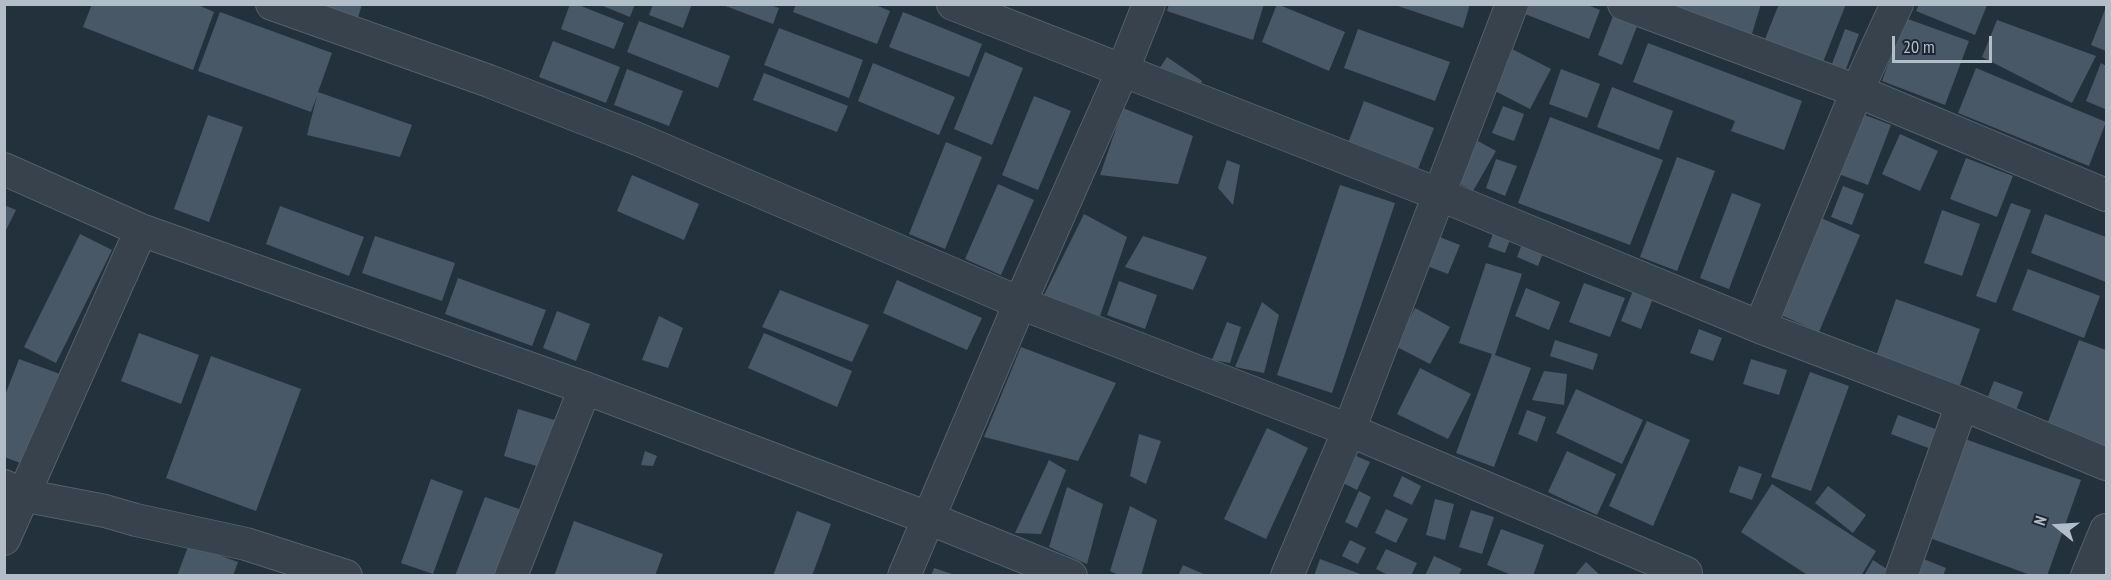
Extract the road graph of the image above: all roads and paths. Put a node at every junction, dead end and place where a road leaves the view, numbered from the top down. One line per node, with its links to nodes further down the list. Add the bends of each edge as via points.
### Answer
1 (272, 4): 13 (street, via 640,140)
2 (953, 4): 7 (street)
3 (1149, 4): 7 (street)
4 (1512, 4): 10 (street)
5 (1624, 4): 8 (street)
6 (1897, 4): 8 (street)
7 (1122, 72): 10 (street); 13 (street)
8 (1857, 91): 11 (street); 14 (street)
9 (4, 169): 12 (street)
10 (1438, 194): 14 (street); 17 (street)
11 (2106, 195)
12 (141, 230): 15 (street); 19 (street)
13 (1020, 303): 17 (street); 20 (street)
14 (1760, 327): 16 (street)
15 (585, 388): 20 (street); 25 (street)
16 (1962, 404): 18 (street); 29 (street)
17 (1349, 430): 23 (street); 28 (street)
18 (2106, 464)
19 (14, 490): 22 (street); 24 (street, via 246,544)
20 (928, 518): 26 (street); 27 (street)
21 (2106, 530): 30 (street)
22 (4, 538)
23 (1686, 573)
24 (346, 576)
25 (511, 576)
26 (904, 576)
27 (1071, 576)
28 (1287, 576)
29 (1901, 576)
30 (2087, 576)

